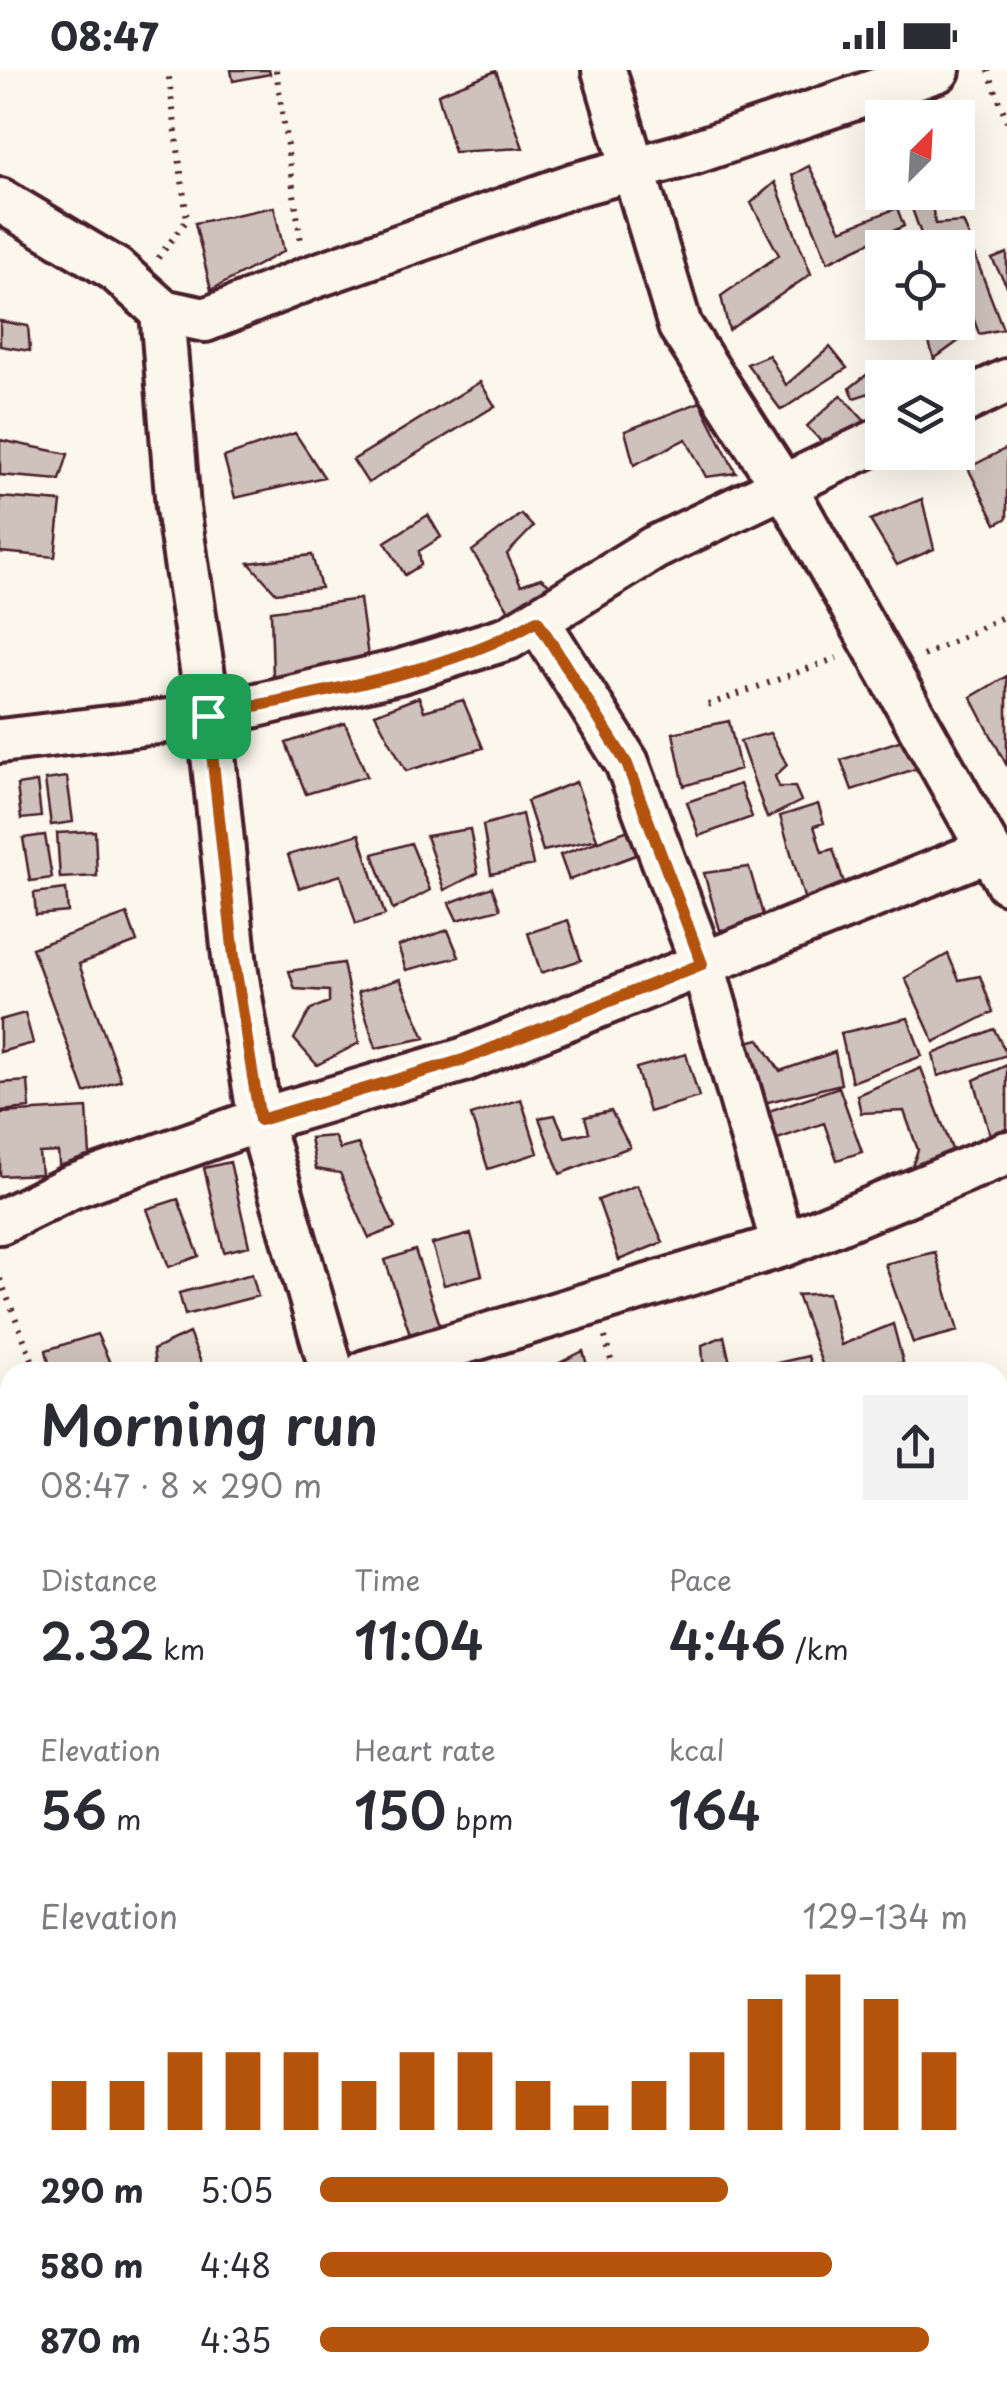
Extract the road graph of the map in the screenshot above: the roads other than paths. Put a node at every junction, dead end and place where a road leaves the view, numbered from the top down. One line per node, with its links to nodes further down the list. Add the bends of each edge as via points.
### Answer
1 (604, 70): 3 (street)
2 (938, 70): 3 (street)
3 (633, 169): 5 (street, via 206,320); 9 (street, via 680,326)
4 (0, 200): 5 (street, via 115,269)
5 (150, 300): 11 (street)
6 (1007, 380): 7 (street)
7 (975, 396)
8 (865, 448): 9 (street)
9 (783, 486): 10 (street, via 654,548); 13 (street)
10 (537, 620): 11 (street, via 508,638 398,672); 14 (street, via 627,764)
11 (208, 716): 12 (street); 15 (street, via 235,966)
12 (0, 741)
13 (998, 866): 14 (street)
14 (702, 964): 15 (street, via 463,1060); 18 (street)
15 (260, 1120): 17 (street, via 72,1188); 19 (street)
16 (1007, 1153): 18 (street)
17 (0, 1222)
18 (783, 1245): 20 (street)
19 (329, 1362)
20 (399, 1362)

